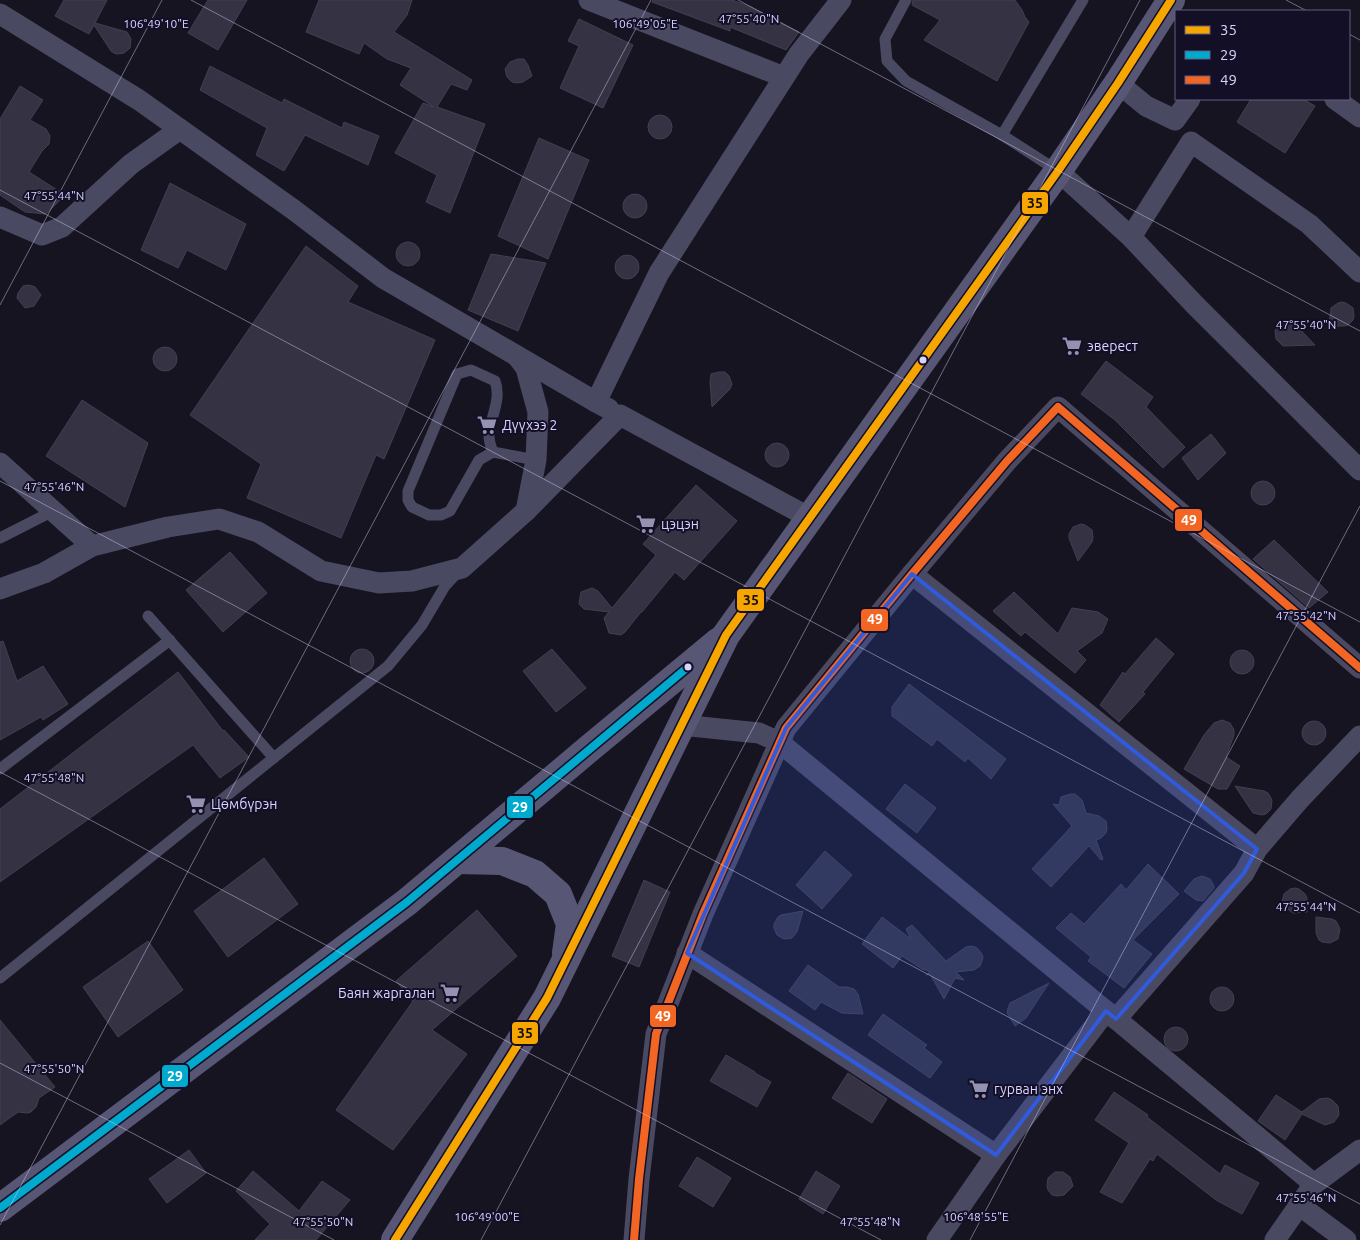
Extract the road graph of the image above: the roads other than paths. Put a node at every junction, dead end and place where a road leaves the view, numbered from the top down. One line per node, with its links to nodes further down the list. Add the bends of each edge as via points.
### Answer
1 (589, 0): 7 (street)
2 (841, 0): 7 (street)
3 (906, 0): 13 (lane, via 885,38 887,61 906,81)
4 (1083, 0): 13 (lane)
5 (1171, 0): 8 (main road)
6 (0, 14): 12 (street)
7 (784, 77): 19 (street, via 659,273)
8 (1118, 83): 9 (street, via 1146,106 1176,120); 14 (main road)
9 (1189, 100)
10 (1336, 100): 11 (street)
11 (1360, 116)
12 (180, 129): 15 (street, via 131,164 62,227 42,235); 18 (street, via 383,278)
13 (1002, 135): 14 (lane)
14 (1058, 170): 16 (street); 27 (main road)
15 (0, 217)
16 (1131, 237): 17 (street, via 1191,142 1309,224); 24 (street)
17 (1360, 272)
18 (517, 356): 19 (street); 22 (street, via 526,368 538,412)
19 (596, 402): 20 (street)
20 (620, 415): 26 (street); 27 (street)
21 (493, 452): 21 (lane, via 480,460 450,511 429,515 412,507 408,491 457,374 463,371 471,370 495,381 498,395 489,437); 22 (lane)
22 (536, 460): 26 (street)
23 (0, 463): 25 (street)
24 (1360, 470)
25 (53, 510): 28 (lane); 29 (street)
26 (526, 511): 30 (street)
27 (810, 518): 34 (main road)
28 (0, 538)
29 (92, 546): 30 (street, via 168,527 219,519 258,532 321,571 379,583 412,581); 32 (street, via 44,573)
30 (462, 568): 40 (lane, via 445,586 422,625 388,666)
31 (912, 574): 36 (street, via 1007,461 1058,407); 39 (street, via 786,728); 42 (street)
32 (0, 589)
33 (148, 616): 35 (lane)
34 (726, 635): 37 (main road); 43 (main road)
35 (170, 640): 40 (lane); 41 (lane)
36 (1360, 668)
37 (682, 725): 39 (street, via 759,733); 45 (main road)
38 (1360, 736): 42 (street)
39 (780, 742): 44 (street); 47 (street)
40 (274, 758): 46 (lane)
41 (0, 769)
42 (1257, 849): 47 (street, via 1244,873)
43 (457, 860): 45 (main road, via 502,861 535,874 558,894 570,924); 52 (main road, via 407,902)
44 (687, 953): 49 (street); 54 (street, via 656,1034)
45 (565, 962): 53 (main road, via 547,998)
46 (0, 978)
47 (1111, 1015): 49 (street); 50 (street)
48 (1360, 1150): 50 (street)
49 (996, 1154): 55 (street)
50 (1314, 1184): 51 (street)
51 (1299, 1205): 56 (street); 57 (street)
52 (0, 1208)
53 (395, 1240)
54 (634, 1240)
55 (937, 1240)
56 (1275, 1240)
57 (1346, 1240)

